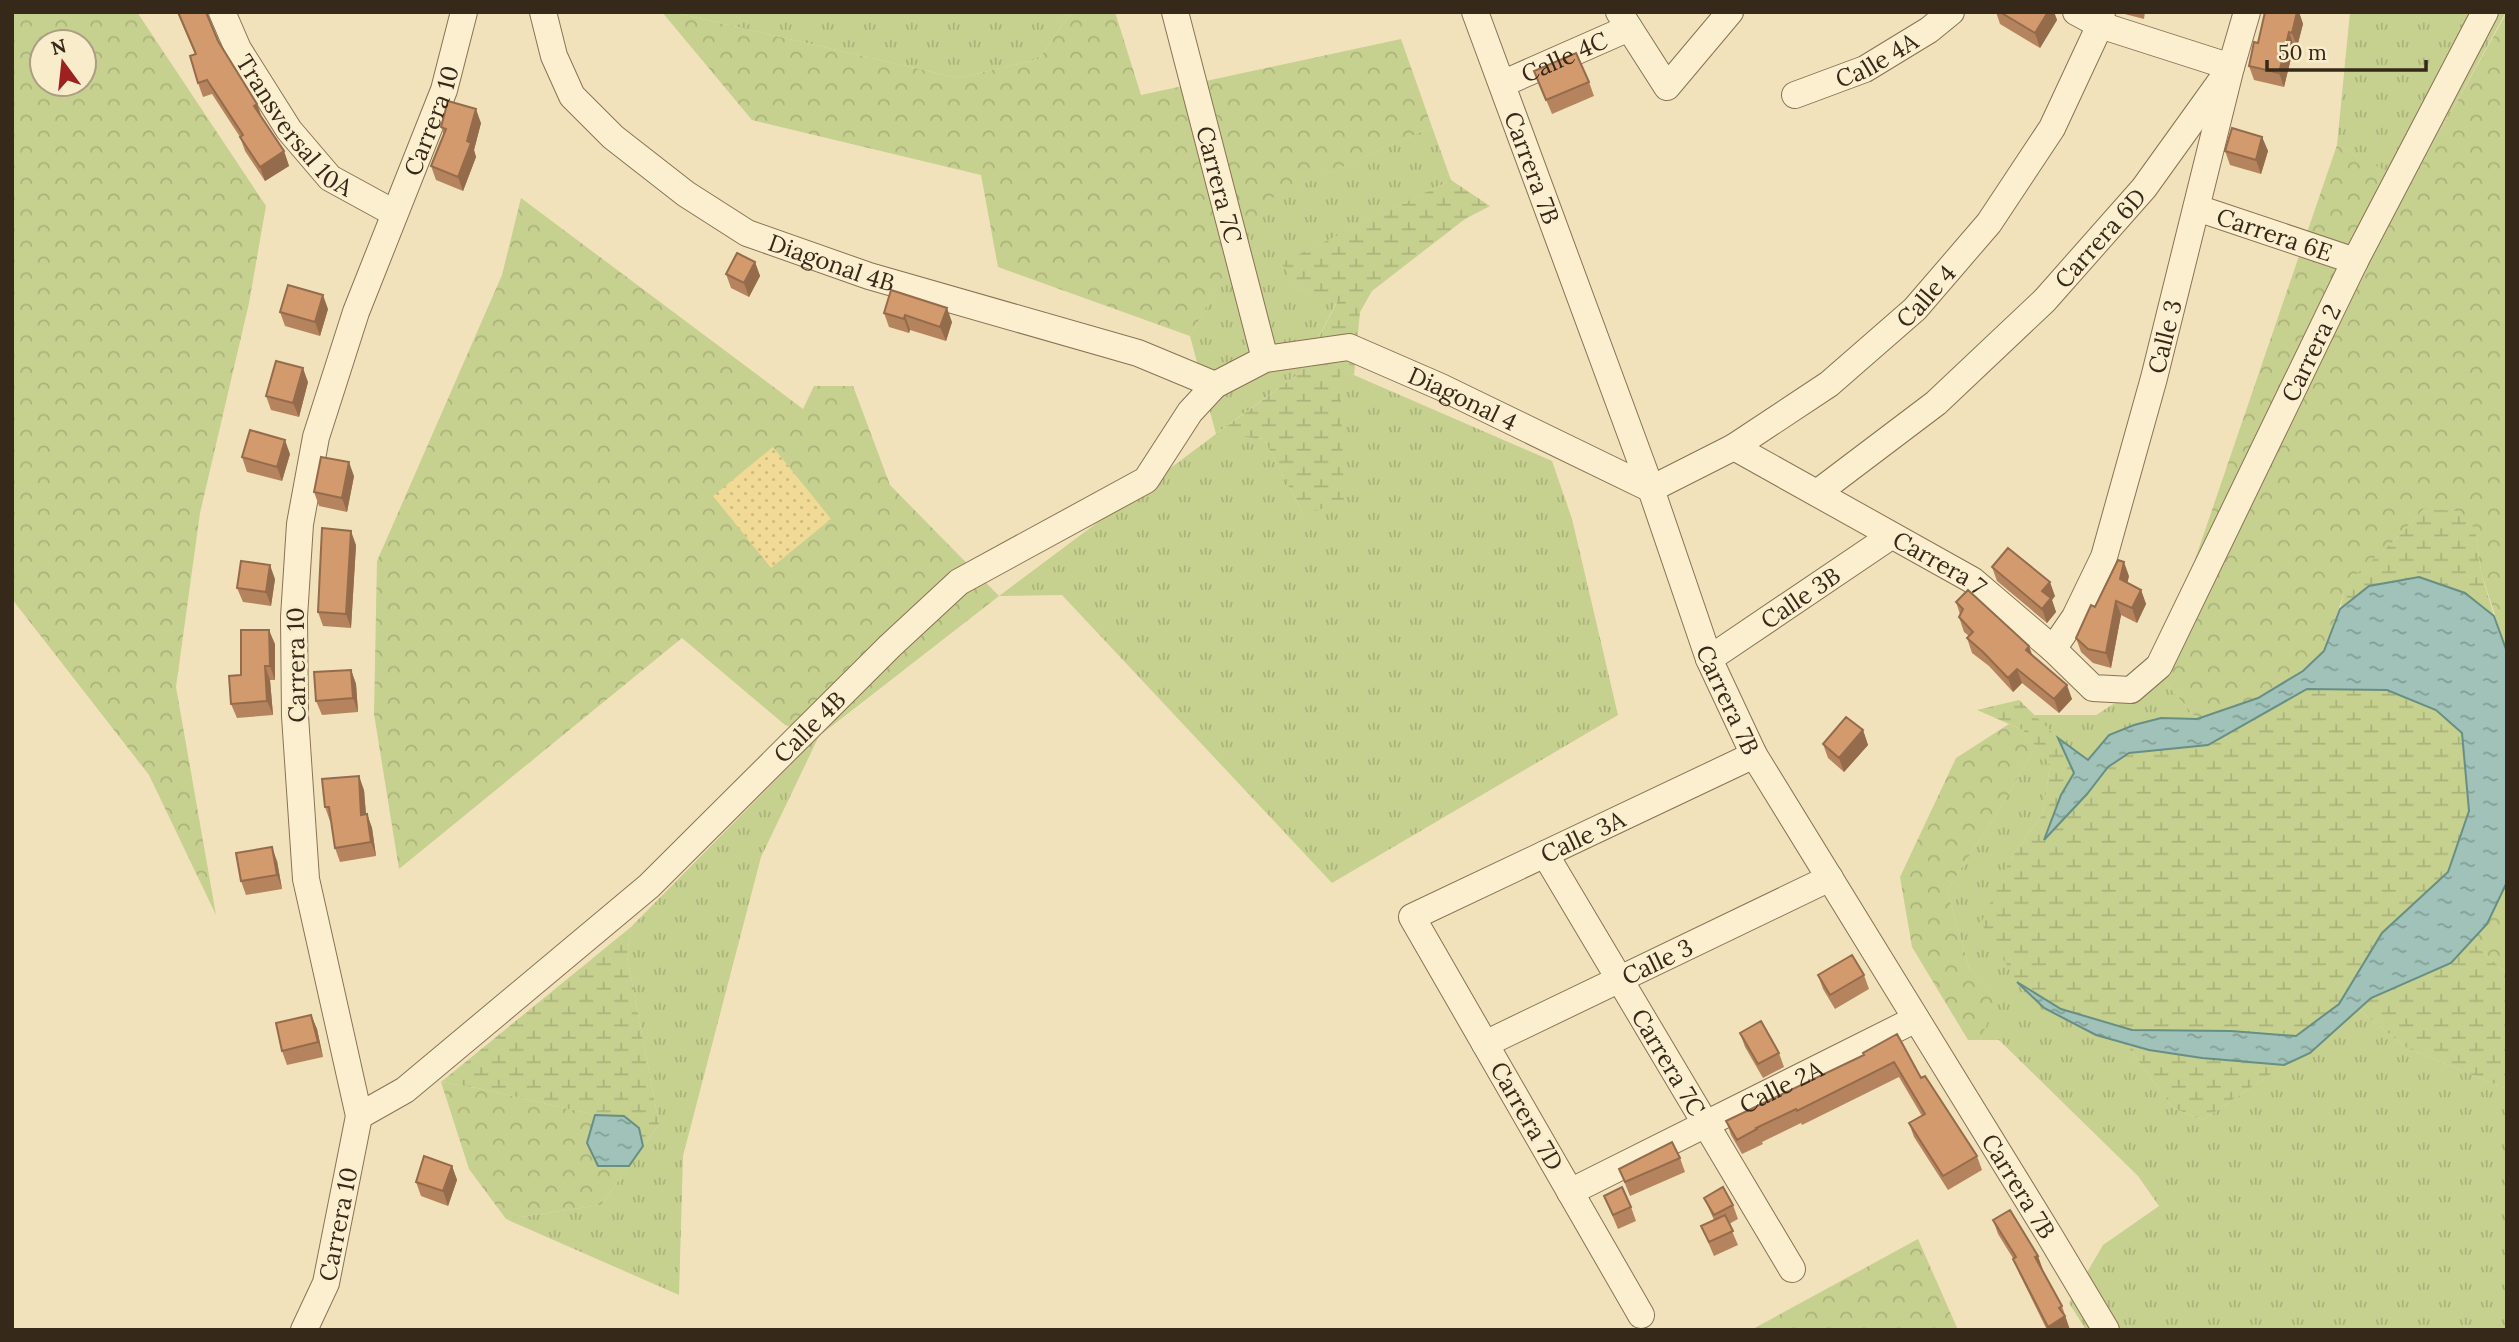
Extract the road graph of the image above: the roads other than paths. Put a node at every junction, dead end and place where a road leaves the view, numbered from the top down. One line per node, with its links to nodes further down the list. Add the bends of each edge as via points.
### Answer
1 (222, 12): 18 (street, Transversal 10A, via 238,49 289,130 330,178)
2 (464, 12): 18 (street, Carrera 10, via 444,90)
3 (543, 12): 21 (street, Diagonal 4B, via 554,56 572,96 613,137 686,194 747,233 869,275 1138,353)
4 (1175, 12): 20 (street, Carrera 7C)
5 (1475, 12): 15 (street, Carrera 7B)
6 (1730, 12): 12 (street, via 1667,87)
7 (1951, 12): 13 (street, Calle 4A)
8 (2076, 12): 11 (street)
9 (2247, 12): 14 (street, Calle 3)
10 (2485, 12): 19 (street, Carrera 2)
11 (2101, 19): 14 (street); 22 (street, Calle 4, via 2052,128 1989,223 1915,309 1829,384)
12 (1624, 20): 15 (street, Calle 4C)
13 (1922, 21): 16 (street, Calle 4A, via 1865,69)
14 (2231, 67): 17 (street, Calle 3); 24 (street, Carrera 6D, via 2144,188 2045,300 1936,402)
15 (1502, 84): 23 (street, Carrera 7B)
16 (1795, 95)
17 (2197, 208): 19 (street, Carrera 6E); 26 (street, Calle 3, via 2104,557 2075,617)
18 (394, 213): 36 (street, Carrera 10, via 316,437 300,524 293,617 306,879)
19 (2355, 261): 28 (street, Carrera 2, via 2159,666)
20 (1265, 359): 21 (street, Calle 4B); 23 (street, Diagonal 4, via 1349,347)
21 (1215, 385): 36 (street, Calle 4B, via 1190,412 1146,480 958,582 649,886 405,1090)
22 (1734, 447): 23 (street, Calle 4); 24 (street, Carrera 7)
23 (1650, 489): 27 (street, Carrera 7B)
24 (1818, 494): 25 (street, Carrera 7)
25 (1891, 536): 26 (street, Carrera 7, via 1972,580); 27 (street, Calle 3B)
26 (2053, 649): 28 (street, Carrera 7, via 2093,688)
27 (1709, 659): 29 (street, Carrera 7B)
28 (2131, 690)
29 (1754, 755): 30 (street, Calle 3A); 31 (street, Carrera 7B)
30 (1545, 854): 32 (street, Calle 3A); 33 (street, Carrera 7C)
31 (1830, 878): 33 (street, Calle 3); 34 (street, Carrera 7B)
32 (1412, 917): 35 (street, Carrera 7D)
33 (1620, 979): 35 (street, Calle 3); 37 (street, Carrera 7C)
34 (1916, 1019): 37 (street, Calle 2A); 42 (street, Carrera 7B)
35 (1485, 1044): 38 (street, Carrera 7D)
36 (359, 1116): 41 (street, Carrera 10, via 326,1283)
37 (1706, 1124): 38 (street, Calle 2A); 39 (street, Carrera 7C)
38 (1570, 1192): 40 (street, Carrera 7D)
39 (1792, 1269)
40 (1641, 1315)
41 (303, 1330)
42 (2105, 1330)

